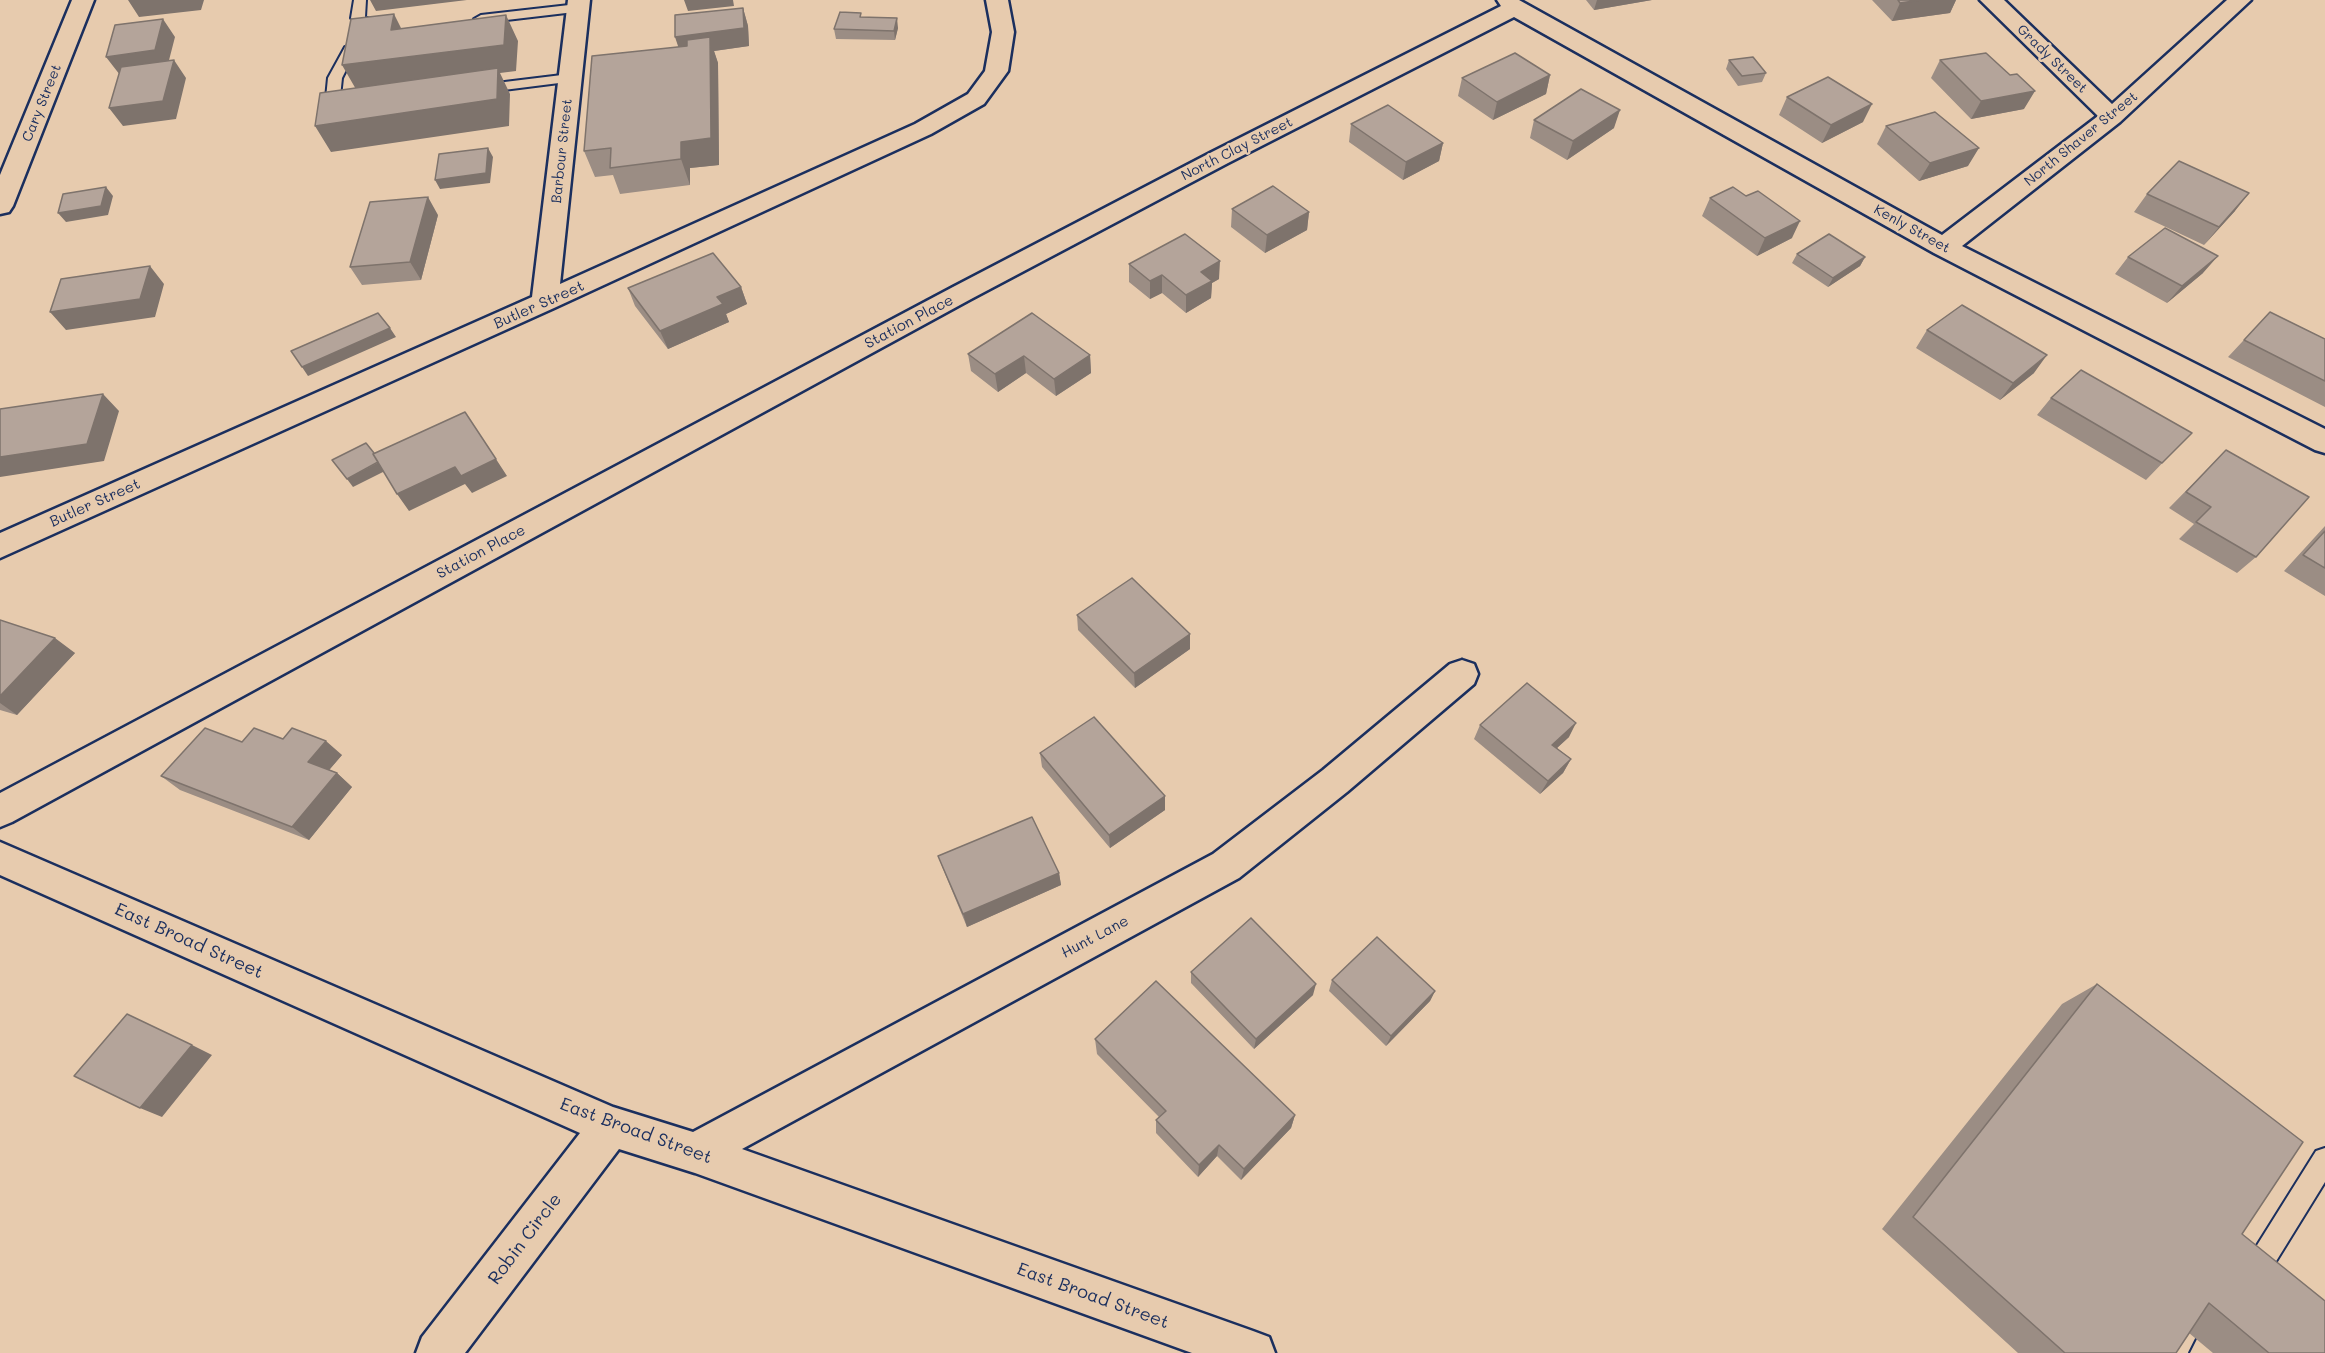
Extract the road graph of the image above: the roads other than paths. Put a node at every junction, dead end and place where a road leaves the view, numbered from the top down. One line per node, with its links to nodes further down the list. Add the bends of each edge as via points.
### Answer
1 (83, 0): 13 (street, Cary Street)
2 (360, 0): 11 (lane, via 358,18 388,30 350,50 335,78 333,98 340,104)
3 (997, 0): 16 (street, Butler Street, via 1003,32 996,71 976,99 923,129)
4 (1991, 0): 12 (street, Grady Street)
5 (2240, 0): 12 (street, North Shaver Street)
6 (578, 4): 8 (lane); 9 (street, Barbour Street)
7 (1511, 4): 14 (street, Kenly Street); 15 (street, North Clay Street)
8 (471, 20)
9 (570, 78): 10 (lane); 16 (street, Barbour Street)
10 (467, 91)
11 (363, 104)
12 (2112, 117): 14 (street, North Shaver Street)
13 (0, 206)
14 (1943, 247): 17 (street, Kenly Street)
15 (962, 293): 20 (street, Station Place)
16 (545, 302): 18 (street, Butler Street)
17 (2325, 442)
18 (0, 546)
19 (1462, 674): 23 (street, Hunt Lane, via 1226,866)
20 (0, 811)
21 (0, 858): 22 (street, East Broad Street)
22 (611, 1126): 23 (street, East Broad Street); 26 (street, Robin Circle)
23 (695, 1153): 27 (street, East Broad Street)
24 (2325, 1160): 25 (lane)
25 (2246, 1286)
26 (438, 1353)
27 (1253, 1353)

